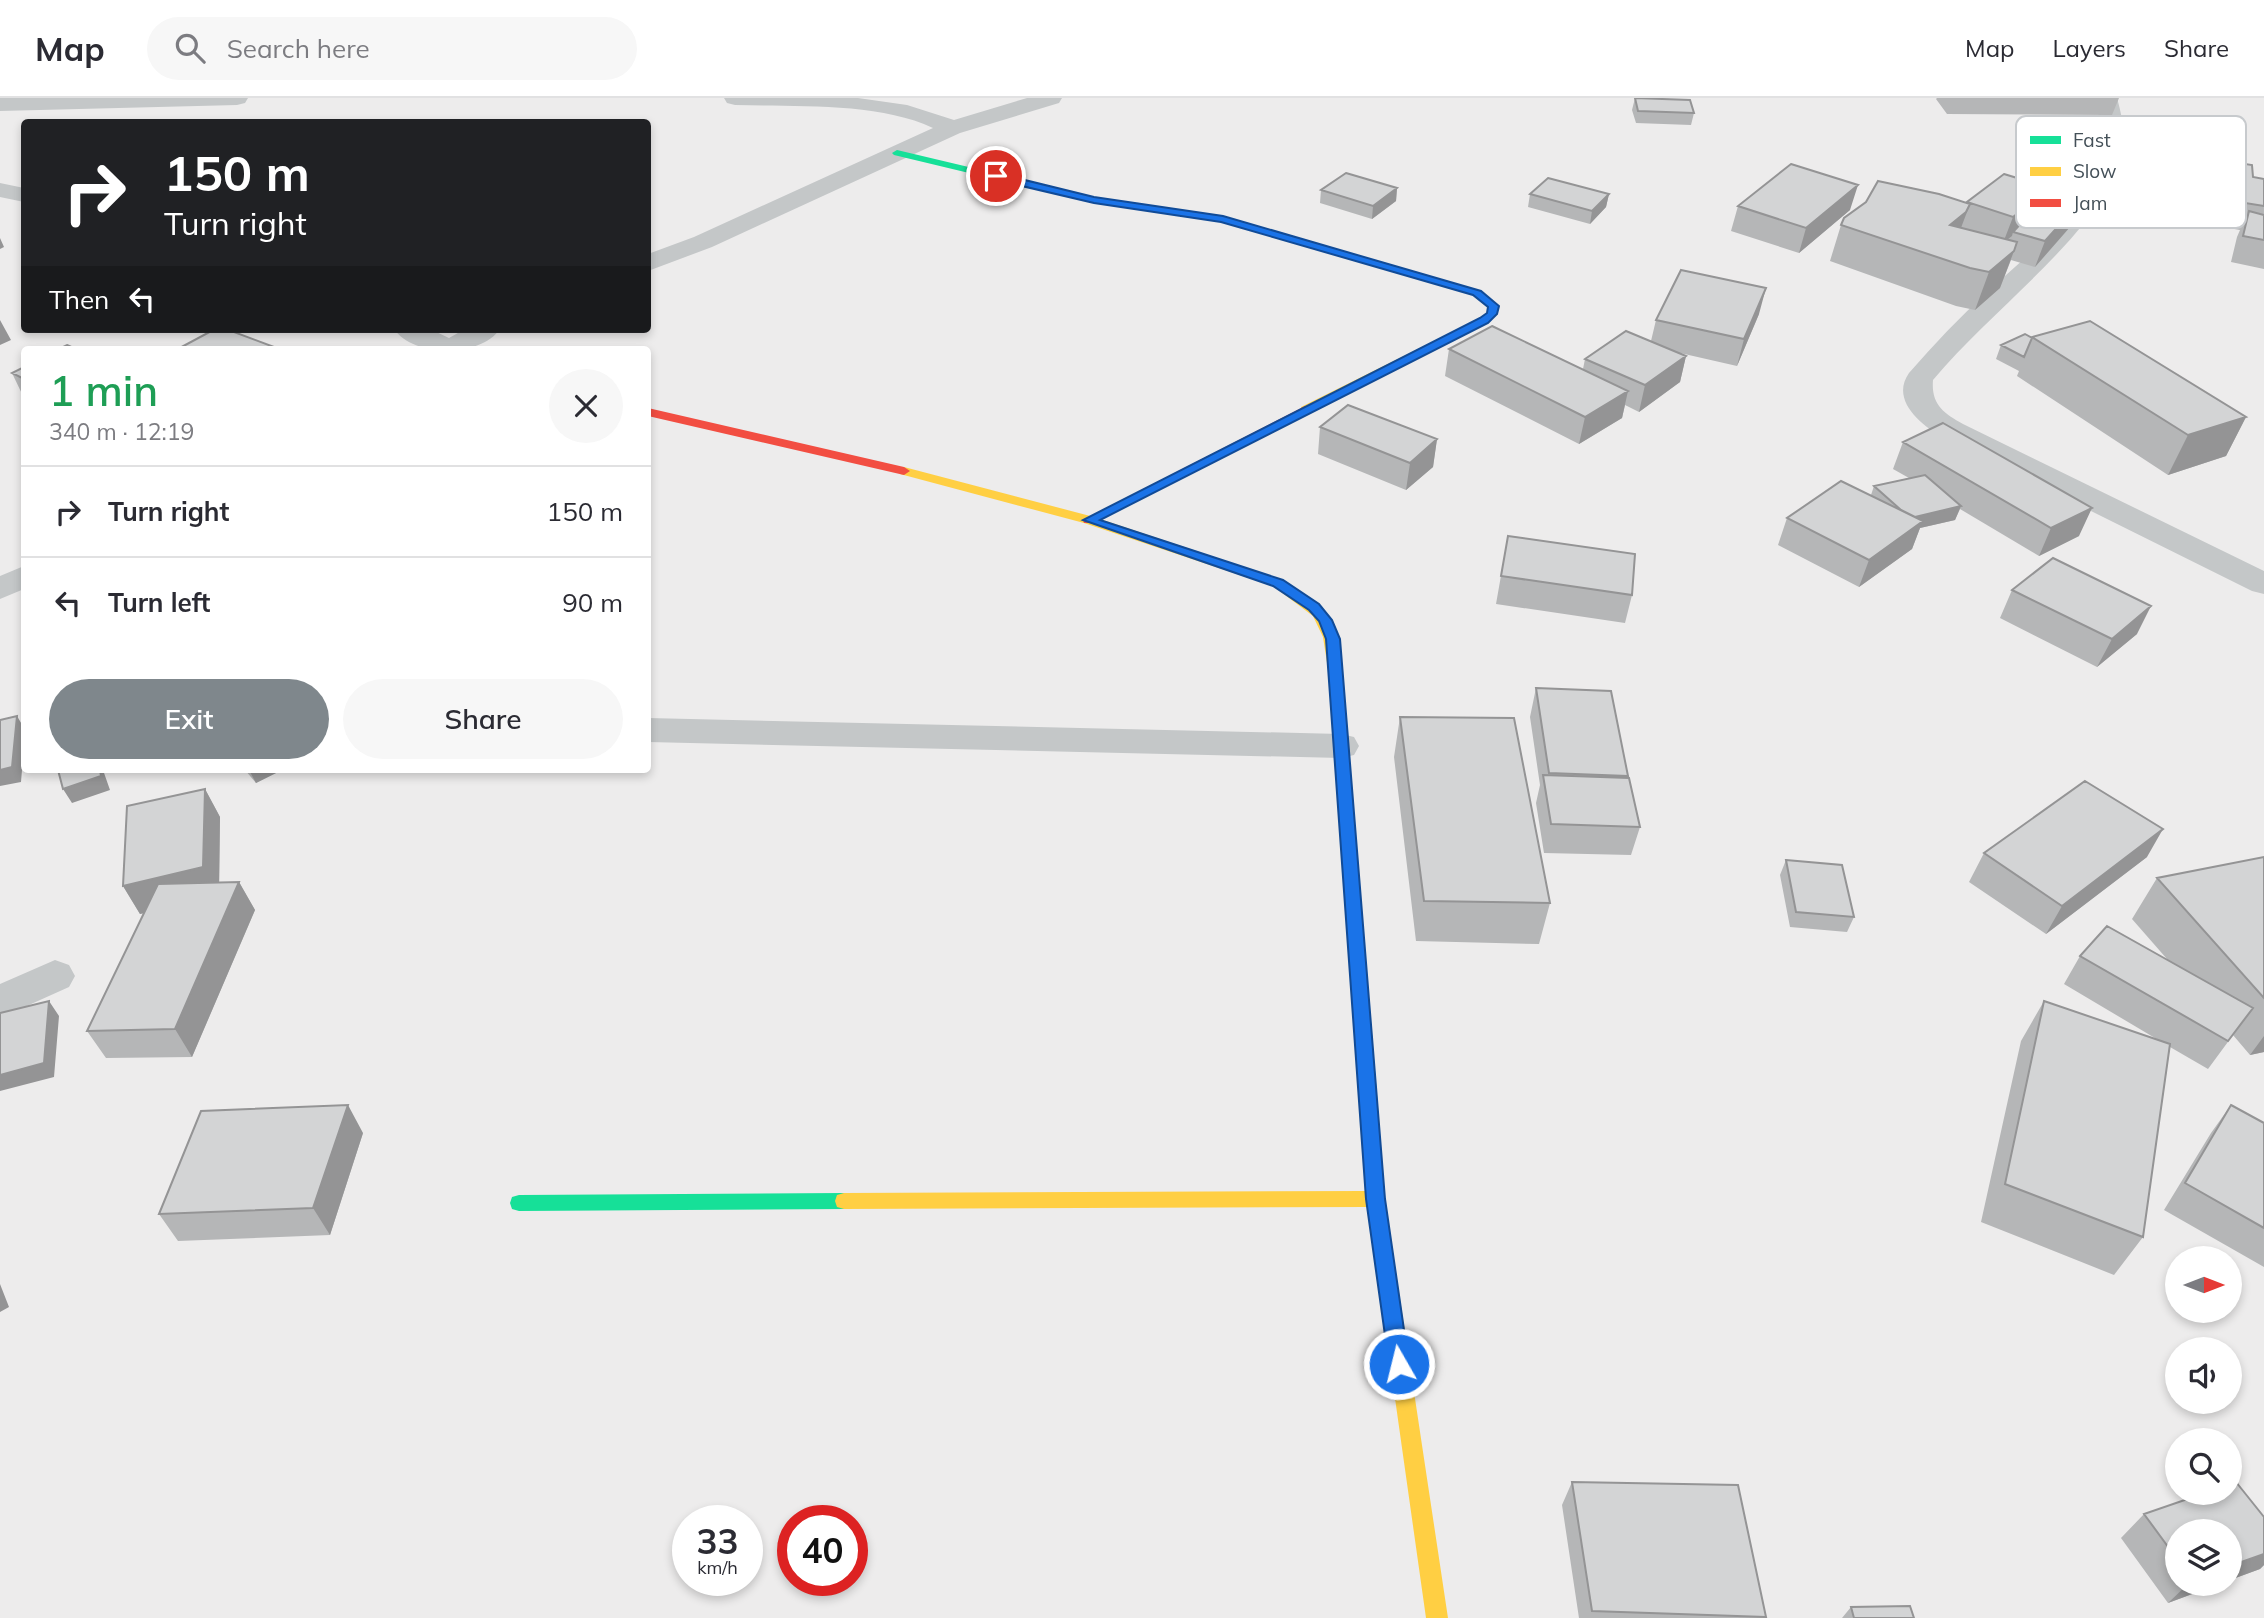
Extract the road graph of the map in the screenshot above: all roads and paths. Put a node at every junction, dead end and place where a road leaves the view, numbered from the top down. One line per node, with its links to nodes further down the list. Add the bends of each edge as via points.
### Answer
1 (237, 98): 5 (street)
2 (736, 98): 7 (street, via 880,108 939,120)
3 (2106, 98): 6 (street)
4 (1045, 99): 7 (street)
5 (0, 104)
6 (2109, 116)
7 (952, 128): 8 (street)
8 (897, 153): 14 (street); 20 (street, via 1094,200 1223,219 1477,293 1493,306 1484,320)
9 (0, 190): 10 (street)
10 (21, 194)
11 (2246, 223): 13 (street)
12 (2070, 228): 22 (street, via 1929,367 1919,379 1918,404 1932,419 1974,441)
13 (2264, 228)
14 (651, 262)
15 (416, 333): 17 (street)
16 (479, 333): 18 (street)
17 (441, 346)
18 (456, 346)
19 (651, 413): 20 (street, via 921,475)
20 (1089, 520): 25 (street, via 1278,583 1314,607 1333,639)
21 (21, 578): 23 (street)
22 (2264, 583)
23 (0, 589)
24 (651, 730): 25 (street)
25 (1341, 746): 28 (street)
26 (55, 976): 27 (street)
27 (0, 1002)
28 (1376, 1199): 29 (street); 30 (street)
29 (519, 1203)
30 (1437, 1618)

